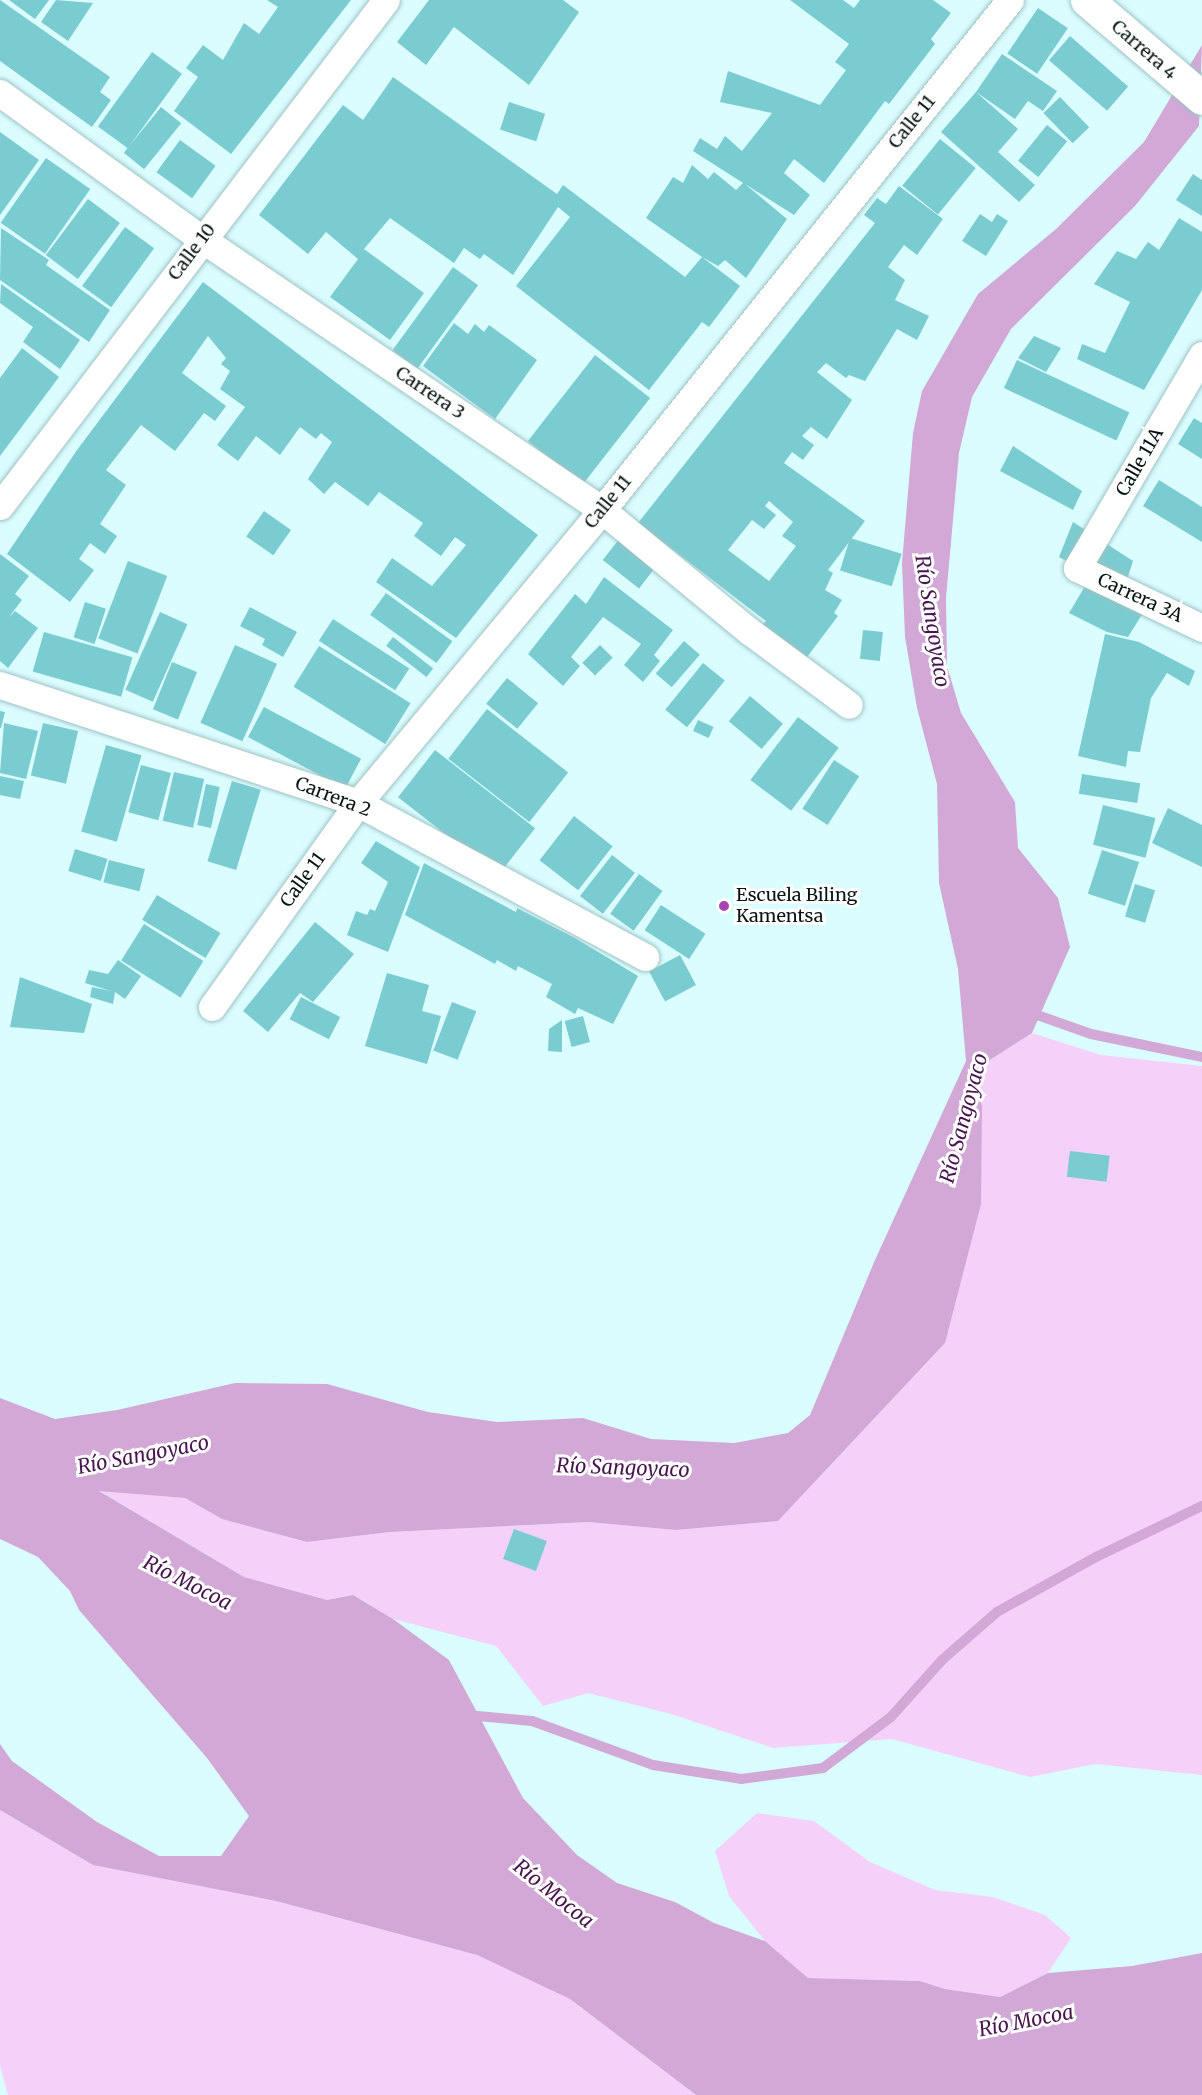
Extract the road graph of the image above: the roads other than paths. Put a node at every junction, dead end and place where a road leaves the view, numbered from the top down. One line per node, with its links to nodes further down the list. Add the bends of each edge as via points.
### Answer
1 (386, 0): 6 (street, Calle 10)
2 (1010, 0): 9 (street, Calle 11)
3 (1087, 0): 5 (street, Carrera 4)
4 (0, 93): 6 (street, Carrera 3)
5 (1202, 98)
6 (202, 239): 8 (street, Calle 10); 9 (street, Carrera 3)
7 (1202, 355): 10 (street, Calle 11A)
8 (0, 506)
9 (602, 510): 13 (street, Carrera 3, via 749,631); 14 (street, Calle 11)
10 (1077, 568): 11 (street, Carrera 3A)
11 (1202, 628)
12 (0, 685): 14 (street, Carrera 2)
13 (849, 705)
14 (358, 803): 15 (street, Carrera 2); 16 (street, Calle 11)
15 (645, 957)
16 (212, 1007)

